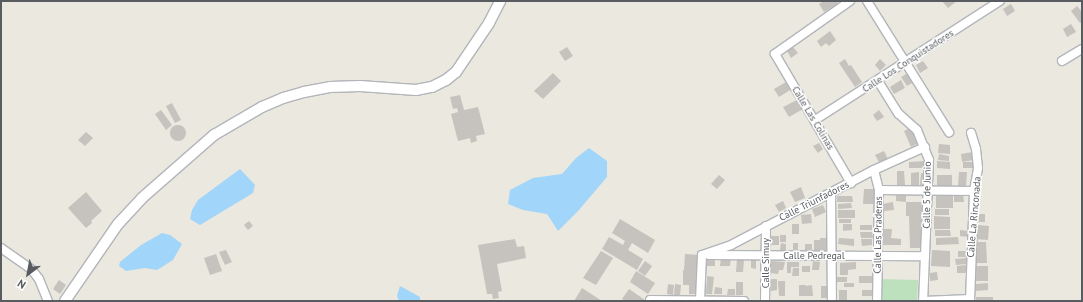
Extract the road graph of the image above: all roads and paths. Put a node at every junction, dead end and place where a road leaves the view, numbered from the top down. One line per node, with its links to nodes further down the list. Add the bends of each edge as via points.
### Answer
1 (500, 1): 29 (street, via 490,23 456,72 432,87 416,90 360,86 324,88 283,98 243,118 202,145 142,198 107,238)
2 (850, 1): 9 (street, Calle Las Colinas, via 775,54)
3 (867, 1): 7 (street)
4 (1000, 1): 7 (street, Calle Los Conquistadores)
5 (1082, 49): 6 (street)
6 (1062, 61)
7 (905, 63): 8 (street, Calle Los Conquistadores); 10 (street)
8 (878, 81): 9 (street, Calle Los Conquistadores); 12 (street, Calle 5 de Junio, via 899,114 917,130)
9 (815, 120): 14 (street, Calle Las Colinas)
10 (949, 132)
11 (971, 133): 17 (street, Calle La Rinconada, via 978,168)
12 (925, 147): 13 (street, Calle Triunfadores); 16 (street, Calle 5 de Junio, via 929,160)
13 (874, 170): 14 (street, Calle Triunfadores); 15 (street, Calle Las Praderas)
14 (851, 183): 18 (street, Calle Triunfadores)
15 (879, 190): 16 (street); 22 (street, Calle Las Praderas)
16 (928, 190): 17 (street); 25 (street, Calle 5 de Junio)
17 (974, 191): 27 (street, Calle La Rinconada)
18 (831, 193): 19 (street, Calle Triunfadores); 24 (street)
19 (766, 226): 21 (street, Calle Triunfadores, via 731,244); 23 (street, Calle Simuy)
20 (1, 248): 28 (street, via 32,270 39,279)
21 (702, 254): 23 (street, Calle Pedregal); 30 (street)
22 (878, 255): 24 (street, Calle Pedregal); 25 (street, Calle Pedregal); 34 (street, Calle Las Praderas)
23 (766, 256): 24 (street, Calle Pedregal); 32 (street, Calle Simuy)
24 (831, 256): 33 (street)
25 (925, 256): 35 (street, Calle 5 de Junio)
26 (650, 300): 30 (street)
27 (970, 300): 35 (street)
28 (48, 301)
29 (65, 301)
30 (700, 301): 31 (street)
31 (744, 301)
32 (765, 301)
33 (832, 301)
34 (877, 301)
35 (923, 301)

